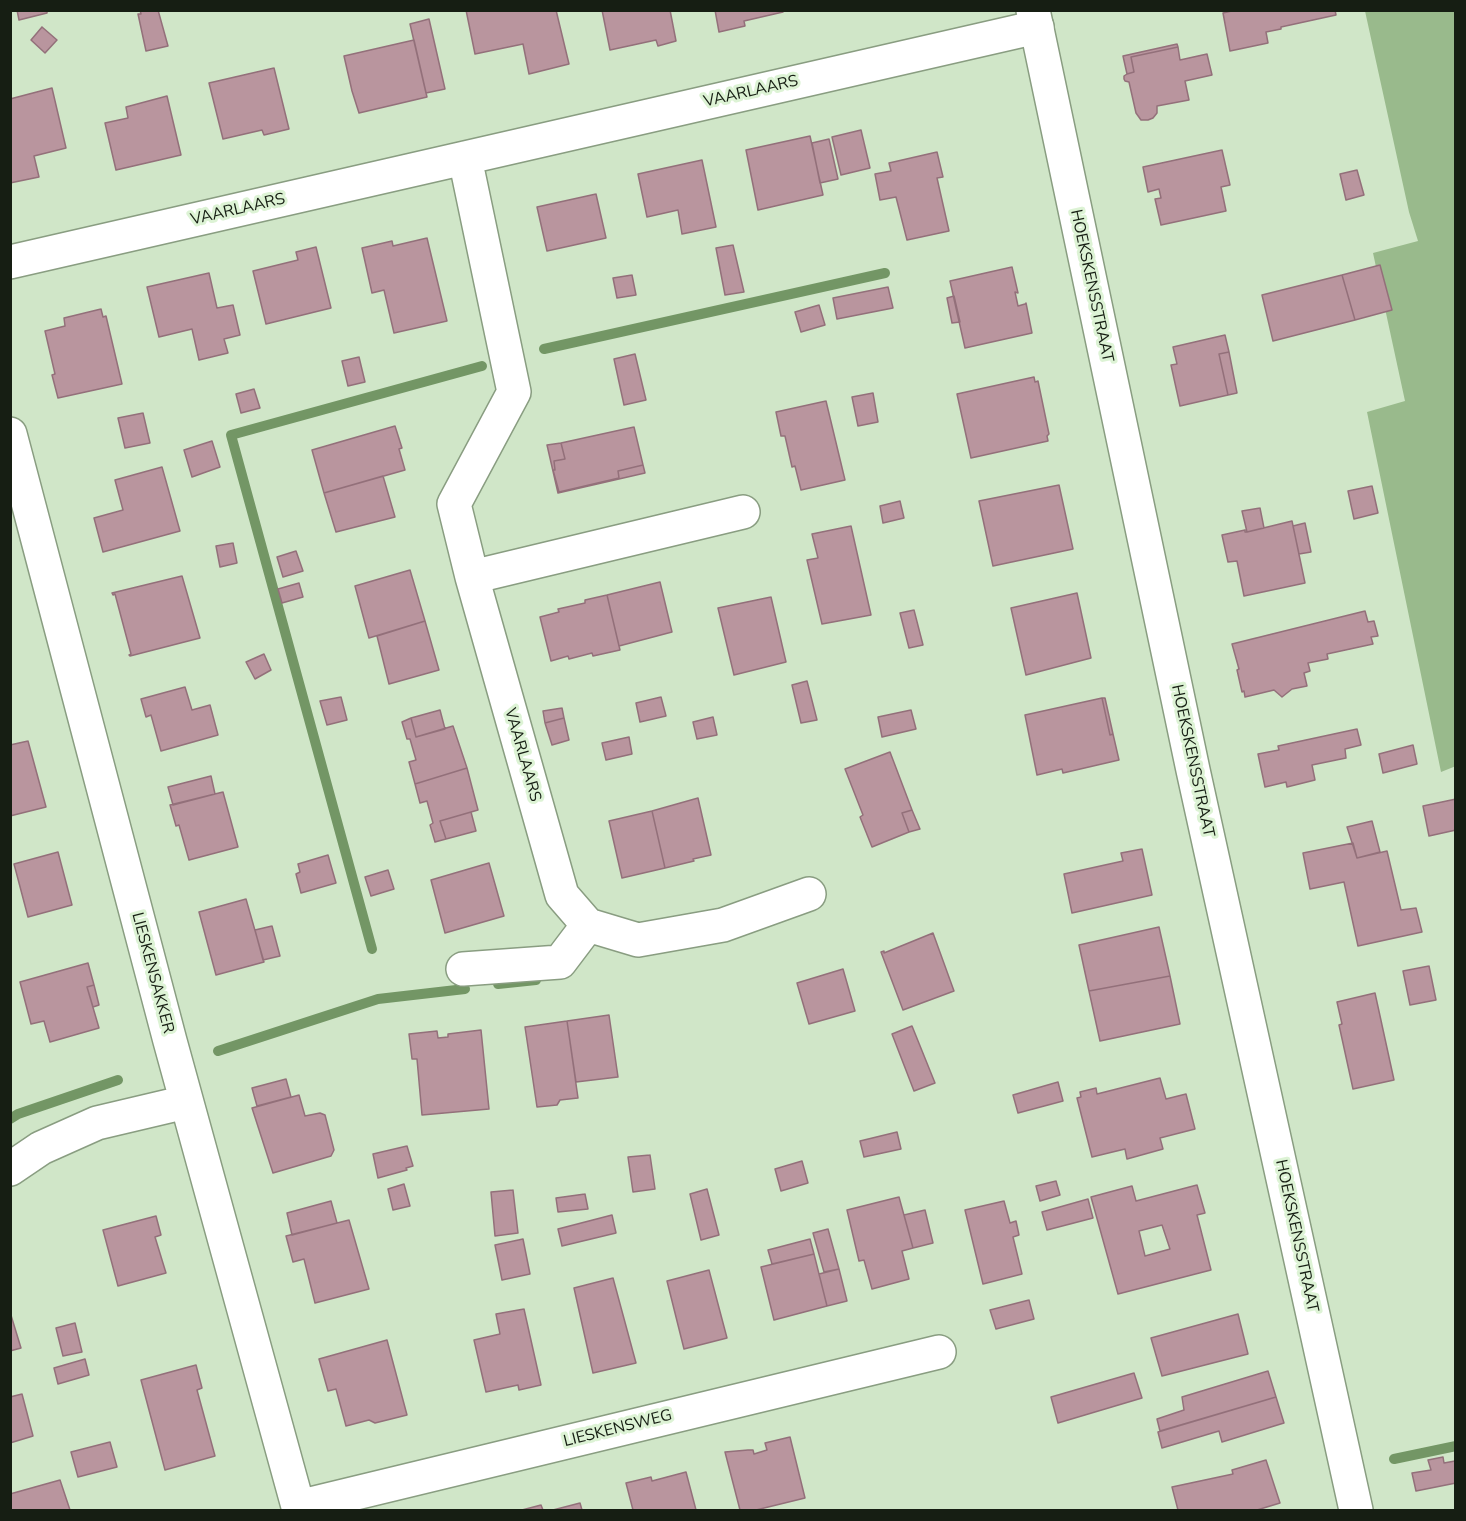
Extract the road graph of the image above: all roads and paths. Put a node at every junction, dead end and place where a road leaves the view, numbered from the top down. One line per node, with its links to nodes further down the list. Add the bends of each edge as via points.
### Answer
1 (1035, 19): 2 (street, VAARLAARS); 14 (street, HOEKSKENSSTRAAT, via 1193,770)
2 (465, 158): 3 (street, VAARLAARS); 6 (street, VAARLAARS, via 514,392 454,504)
3 (10, 262)
4 (10, 434): 10 (street, LIESKENSAKKER)
5 (743, 512): 6 (street)
6 (472, 577): 8 (street, VAARLAARS, via 562,895)
7 (808, 894): 8 (street, via 723,925 638,940)
8 (588, 925): 9 (street, via 560,962)
9 (463, 969)
10 (186, 1101): 11 (street, via 97,1124 41,1148); 13 (street, LIESKENSAKKER)
11 (10, 1169)
12 (939, 1352): 13 (street, LIESKENSWEG)
13 (298, 1509)
14 (1356, 1510)

